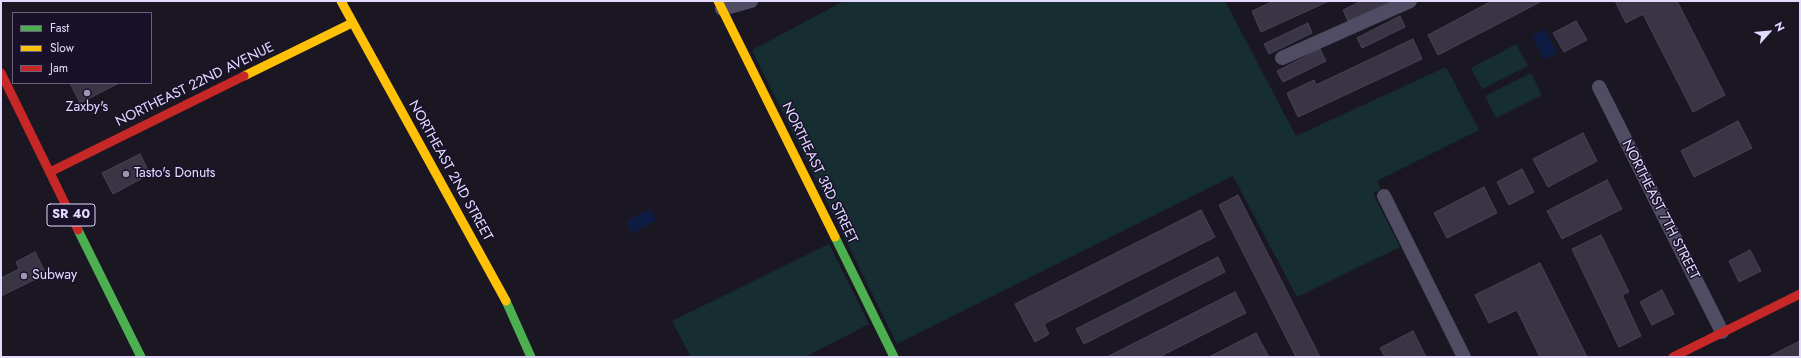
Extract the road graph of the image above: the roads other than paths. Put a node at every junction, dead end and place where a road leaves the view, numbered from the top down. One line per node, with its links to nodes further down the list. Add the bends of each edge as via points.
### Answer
1 (341, 1): 5 (street, NORTHEAST 2ND STREET)
2 (751, 1): 4 (street)
3 (1410, 1): 6 (street)
4 (720, 5): 15 (street, NORTHEAST 3RD STREET)
5 (352, 23): 9 (street, NORTHEAST 22ND AVENUE); 14 (street, NORTHEAST 2ND STREET, via 502,292)
6 (1282, 58)
7 (1, 73): 9 (street, SR 40)
8 (1599, 87): 12 (street, NORTHEAST 7TH STREET)
9 (50, 172): 13 (street, SR 40)
10 (1384, 196): 16 (street)
11 (1800, 294): 12 (street)
12 (1722, 332): 17 (street)
13 (142, 357)
14 (531, 357)
15 (894, 357)
16 (1464, 357)
17 (1673, 357)

